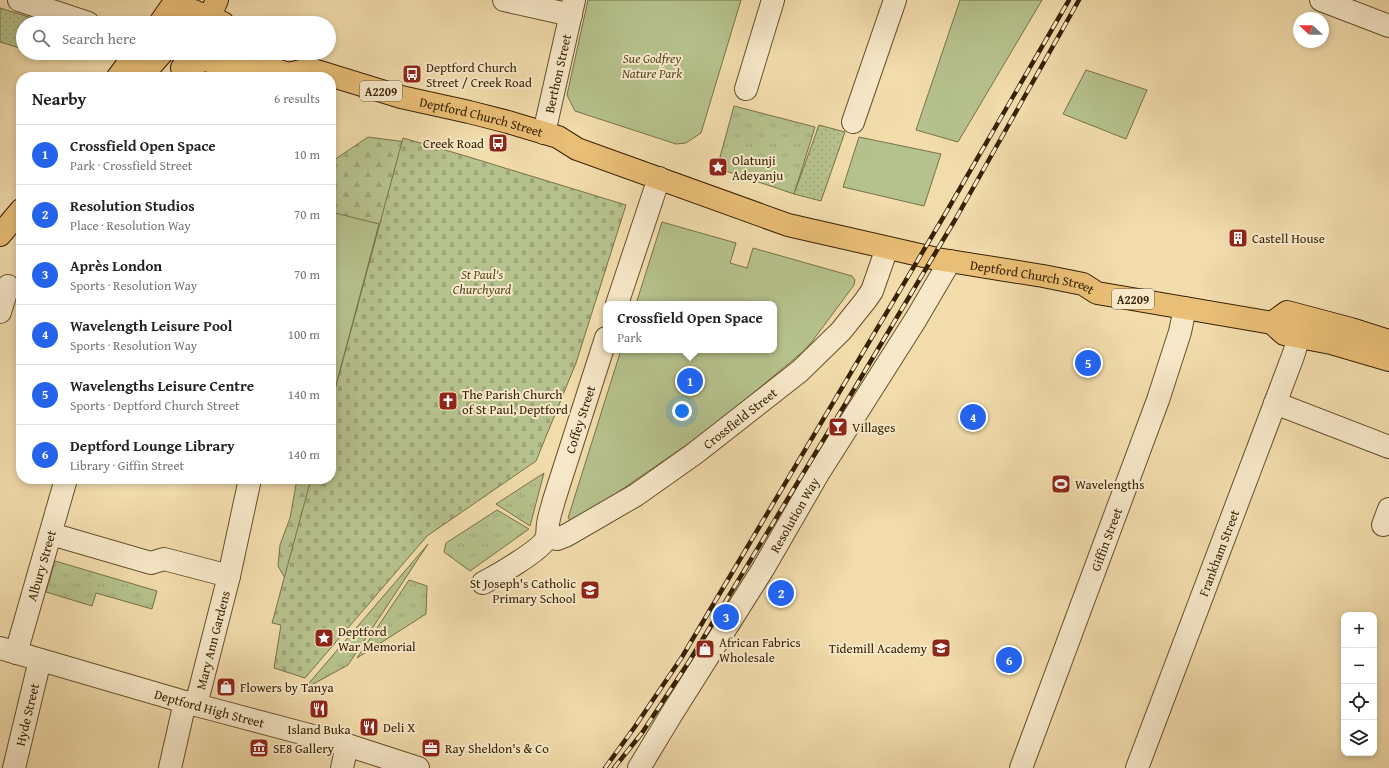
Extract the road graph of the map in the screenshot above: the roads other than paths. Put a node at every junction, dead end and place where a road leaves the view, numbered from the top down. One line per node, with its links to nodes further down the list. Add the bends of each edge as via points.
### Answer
1 (19, 0): 8 (street)
2 (504, 0): 7 (street, Berthon Street)
3 (773, 0): 26 (street)
4 (895, 0): 27 (street)
5 (1321, 0): 11 (street)
6 (175, 2): 9 (main road); 10 (main road)
7 (572, 8): 28 (street, Berthon Street)
8 (67, 16)
9 (167, 16)
10 (208, 16)
11 (1389, 26)
12 (131, 60): 19 (main road)
13 (156, 60): 20 (main road)
14 (206, 60): 21 (main road)
15 (206, 60): 18 (main road)
16 (243, 60): 22 (main road, Deptford Church Street / A2209)
17 (305, 61): 23 (main road, Deptford Church Street / A2209); 24 (main road, Deptford Church Street / A2209)
18 (184, 66)
19 (122, 72)
20 (145, 72)
21 (242, 72)
22 (271, 72)
23 (291, 72)
24 (332, 72)
25 (336, 73): 28 (main road, Deptford Church Street / A2209, via 380,91)
26 (746, 89)
27 (853, 122)
28 (544, 133): 29 (main road, Deptford Church Street / A2209, via 577,149)
29 (659, 178): 32 (main road, Deptford Church Street, via 788,225); 35 (street)
30 (16, 216): 31 (main road)
31 (0, 235)
32 (887, 248): 33 (main road, Deptford Church Street); 48 (street, Crossfield Street, via 872,291 865,301 842,331 800,371 694,454 636,495 568,535 557,539)
33 (950, 261): 36 (main road, Deptford Church Street / A2209, via 1042,276 1082,284 1097,293); 59 (street, Resolution Way)
34 (8, 286): 37 (street)
35 (618, 301)
36 (1185, 308): 38 (main road, Deptford Church Street / A2209); 60 (street, Giffin Street, via 1158,400)
37 (0, 312)
38 (1272, 323): 39 (main road, Deptford Church Street / A2209, via 1284,334); 40 (main road, via 1287,312)
39 (1299, 337): 42 (main road, Deptford Church Street / A2209, via 1331,343); 43 (street, Frankham Street)
40 (1389, 341)
41 (603, 347): 48 (street, Coffey Street, via 554,500)
42 (1389, 360)
43 (1275, 403): 44 (street); 61 (street, Frankham Street)
44 (1389, 447)
45 (65, 484): 47 (street, Albury Street)
46 (249, 484): 49 (street, Mary Ann Gardens)
47 (51, 534): 49 (street, Mary Ann Gardens, via 151,563 164,559); 51 (street, Albury Street)
48 (547, 537): 50 (street, via 538,548)
49 (229, 576): 53 (street, Mary Ann Gardens)
50 (483, 583)
51 (8, 650): 52 (street, Deptford High Street)
52 (40, 660): 53 (street, Deptford High Street); 55 (street, Hyde Street)
53 (190, 704): 54 (street, Deptford High Street); 56 (street, Mary Ann Gardens)
54 (347, 745): 57 (street); 58 (street, Deptford High Street)
55 (14, 768)
56 (170, 768)
57 (342, 768)
58 (418, 768)
59 (639, 768)
60 (1021, 768)
61 (1137, 768)

